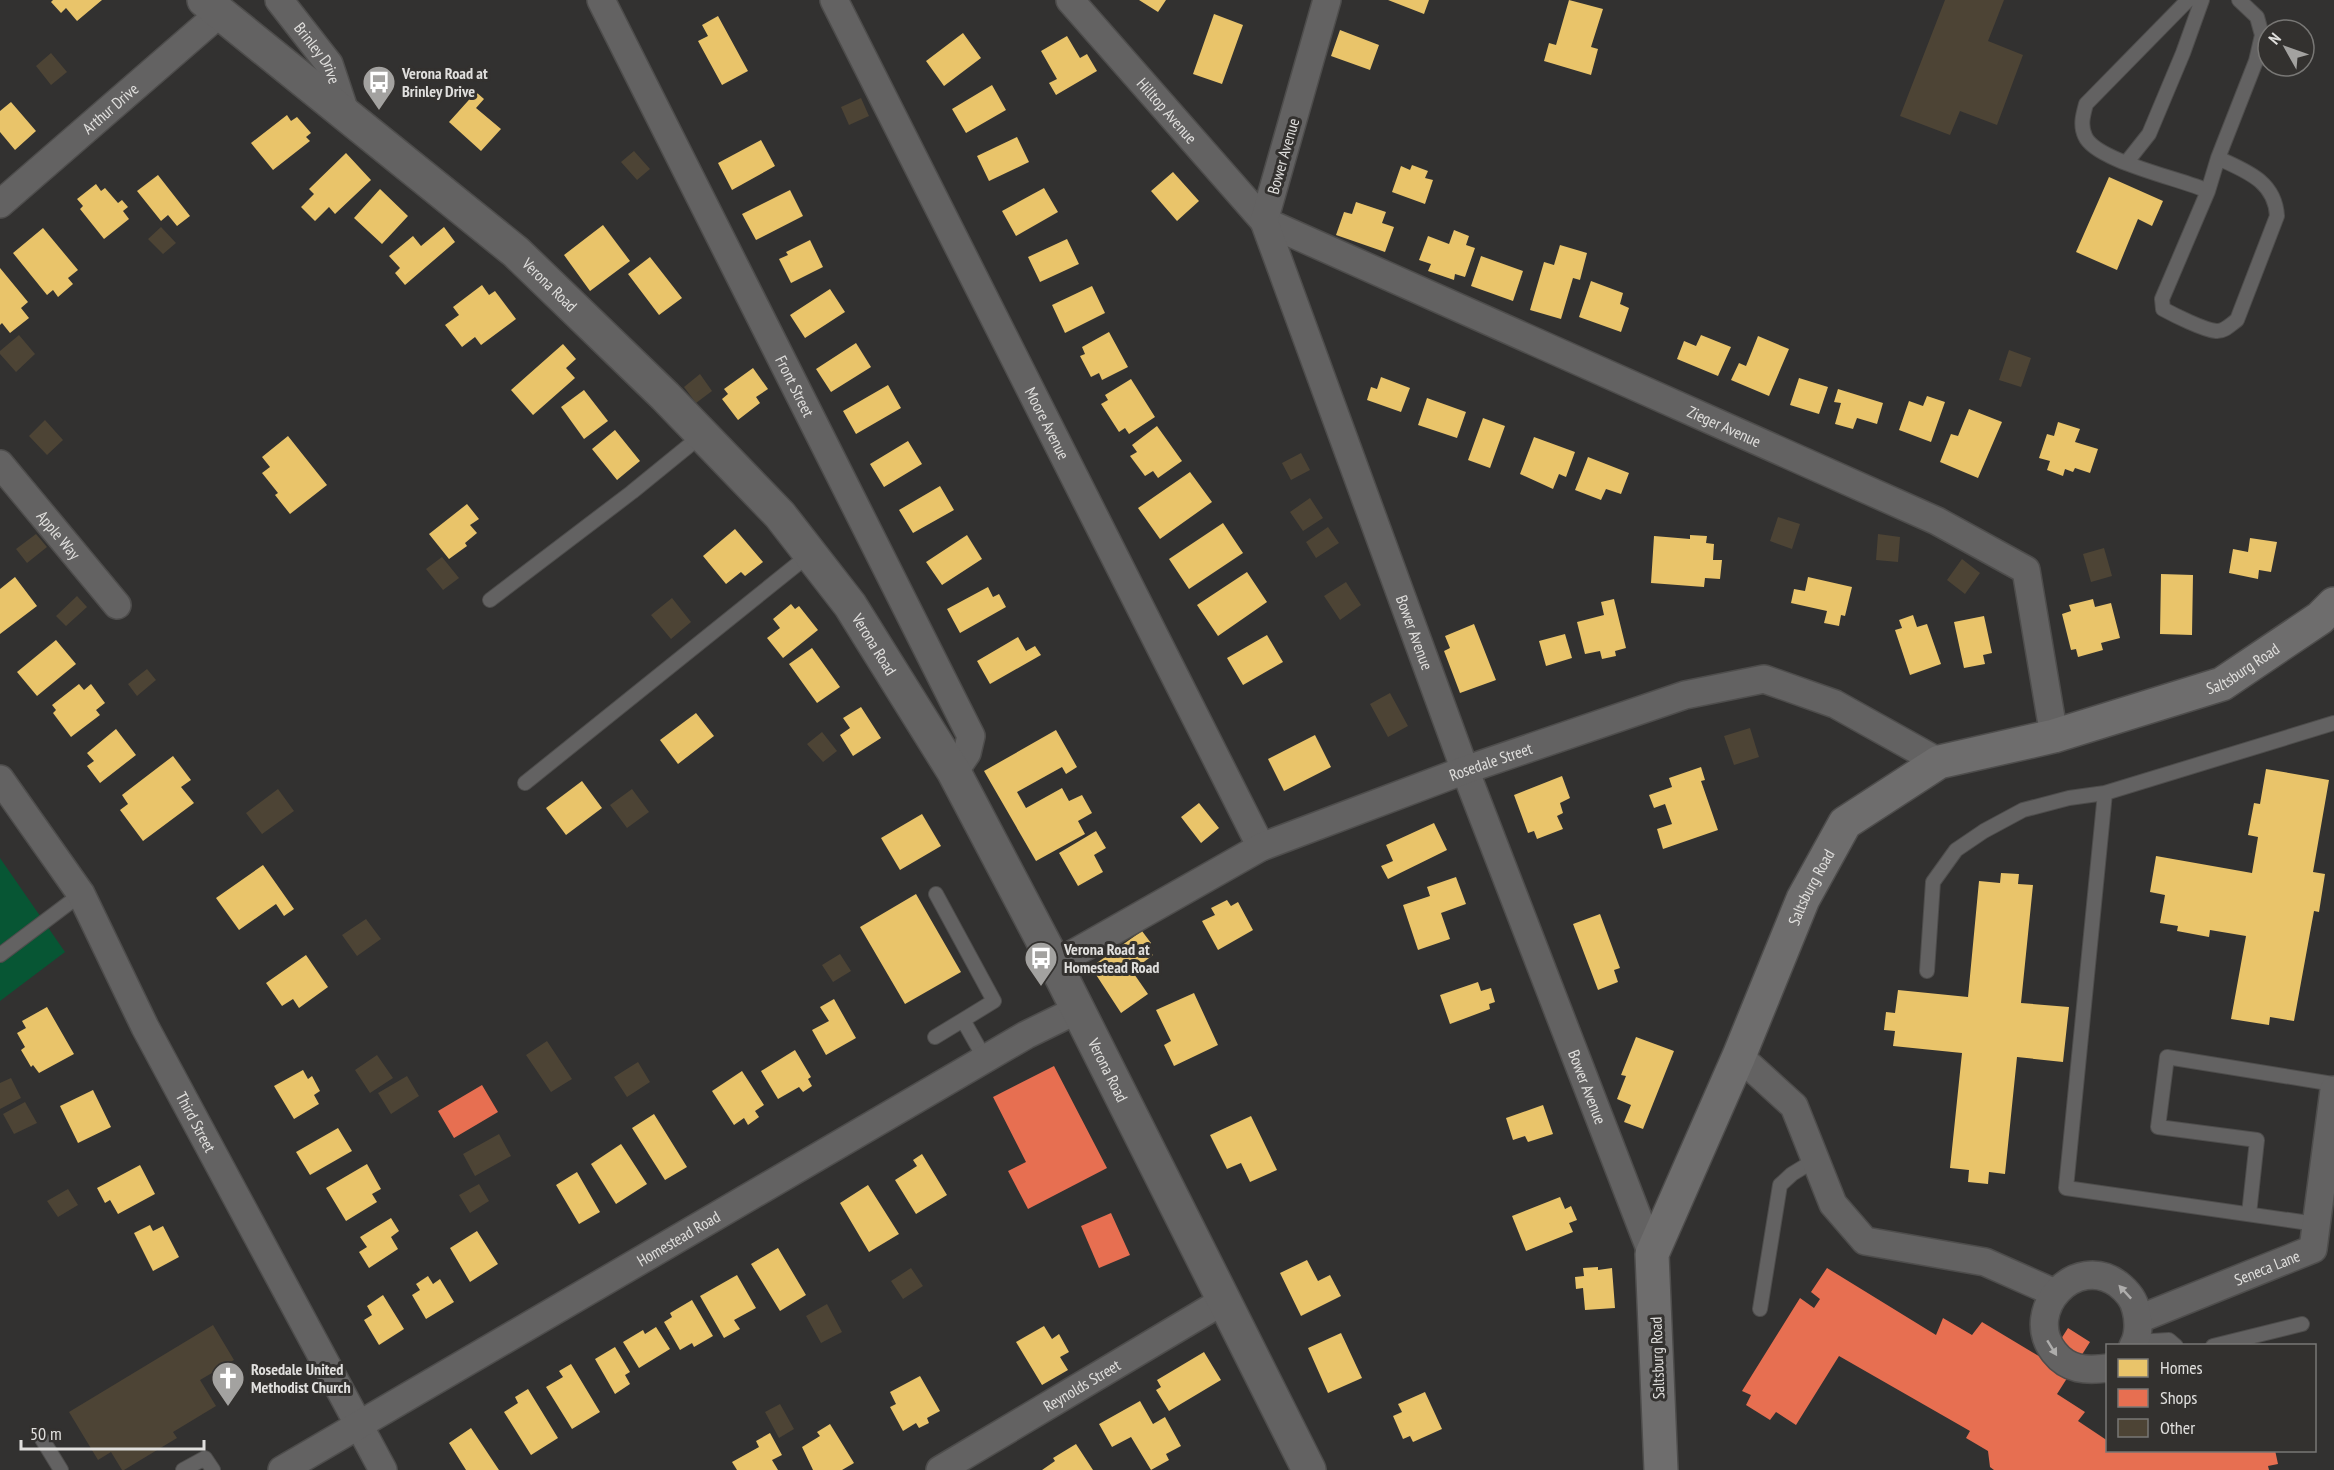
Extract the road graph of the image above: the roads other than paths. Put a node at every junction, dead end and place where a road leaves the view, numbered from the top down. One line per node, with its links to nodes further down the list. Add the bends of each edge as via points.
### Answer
1 (279, 0): 10 (street, Brinley Drive, via 329,64)
2 (601, 0): 26 (street, Front Street, via 971,736 967,753)
3 (834, 0): 30 (street, Moore Avenue)
4 (1070, 0): 15 (street, Hilltop Avenue)
5 (1327, 0): 15 (street, Bower Avenue)
6 (2188, 0): 12 (lane, via 2086,104 2081,124 2085,138 2095,148)
7 (2202, 0): 12 (lane, via 2148,134)
8 (2239, 0): 11 (lane, via 2257,17 2262,35 2256,61)
9 (212, 6): 10 (street, Verona Road); 14 (street, Arthur Drive)
10 (345, 112): 16 (street, Verona Road, via 516,252)
11 (2218, 158): 13 (lane); 13 (lane, via 2265,184 2277,203 2277,216 2237,320 2217,331 2163,309 2162,299)
12 (2126, 163): 13 (lane)
13 (2208, 191)
14 (0, 204)
15 (1264, 221): 23 (street, Zieger Avenue, via 1936,521 2026,570); 25 (street, Bower Avenue)
16 (702, 435): 18 (street, Verona Road, via 780,515); 19 (lane)
17 (0, 464): 21 (street, Apple Way)
18 (810, 554): 26 (street, Verona Road, via 850,605); 28 (lane)
19 (490, 600)
20 (2334, 604): 23 (main road, Saltsburg Road, via 2320,618 2222,684)
21 (117, 605)
22 (2334, 723): 29 (lane)
23 (2054, 736): 24 (main road, Saltsburg Road)
24 (1939, 762): 25 (street, Rosedale Street, via 1835,704 1764,679 1685,695); 39 (main road, Saltsburg Road, via 1845,823 1803,899)
25 (1465, 770): 30 (street, Rosedale Street); 46 (street, Bower Avenue)
26 (954, 772): 34 (street, Verona Road)
27 (0, 779): 31 (street, Third Street)
28 (525, 783)
29 (2105, 793): 35 (lane, via 2023,810 1956,850 1933,882); 44 (lane, via 2066,1188)
30 (1261, 847): 34 (street, Rosedale Street)
31 (81, 894): 33 (lane); 55 (street, Third Street, via 145,1027)
32 (936, 894): 37 (lane, via 994,1001)
33 (0, 955)
34 (1055, 964): 36 (street, Verona Road)
35 (1927, 971)
36 (1077, 1010): 40 (street, Homestead Road); 48 (street, Verona Road)
37 (963, 1020): 38 (lane); 40 (lane)
38 (935, 1037)
39 (1739, 1056): 43 (street, via 1794,1106); 46 (main road, Saltsburg Road)
40 (985, 1059): 55 (street, Homestead Road)
41 (2334, 1084): 44 (lane, via 2167,1058 2158,1127 2257,1140)
42 (2334, 1090): 45 (street, Seneca Lane)
43 (1815, 1160): 47 (street, via 1833,1204 1865,1241 1985,1262); 49 (lane, via 1780,1185)
44 (2249, 1214): 45 (lane)
45 (2316, 1224): 51 (street, Seneca Lane, via 2313,1249)
46 (1652, 1254): 64 (main road, Saltsburg Road)
47 (2055, 1293): 51 (street, one-way to 47, via 2135,1303 2126,1291 2106,1278 2082,1276); 54 (street, one-way to 54, via 2044,1319 2049,1345 2059,1359 2073,1367 2089,1371)
48 (1223, 1301): 62 (street, Reynolds Street); 63 (street, Verona Road)
49 (1760, 1309)
50 (2302, 1324): 53 (lane)
51 (2136, 1336): 52 (lane)
52 (2174, 1344)
53 (2221, 1344)
54 (2106, 1368)
55 (359, 1425): 60 (street, Homestead Road); 61 (street, Third Street)
56 (42, 1439): 57 (lane)
57 (60, 1470)
58 (183, 1470): 59 (lane, via 205,1458)
59 (213, 1470)
60 (282, 1470)
61 (383, 1470)
62 (940, 1470)
63 (1309, 1470)
64 (1661, 1470)

